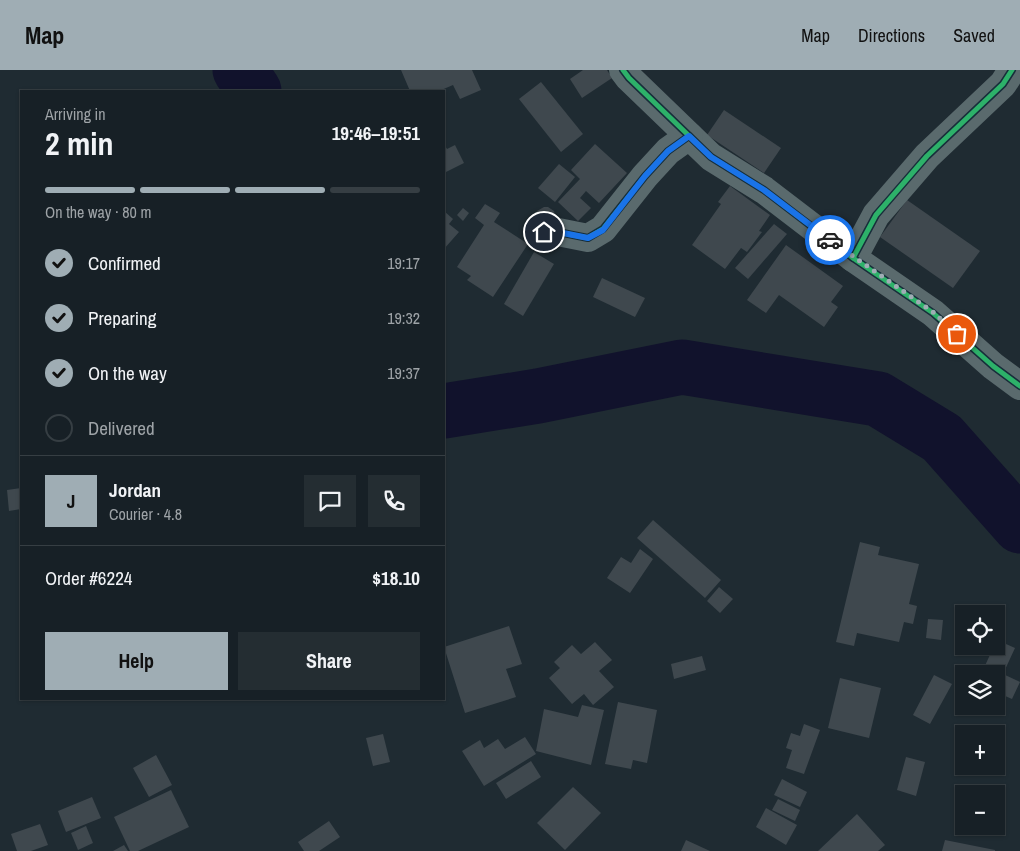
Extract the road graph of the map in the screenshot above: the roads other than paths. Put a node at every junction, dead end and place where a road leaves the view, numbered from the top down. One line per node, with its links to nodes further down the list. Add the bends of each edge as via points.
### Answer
1 (1012, 70): 5 (street, via 1003,84 927,156 876,215)
2 (627, 73): 3 (street)
3 (689, 136): 4 (street, via 668,151 645,176 603,230 588,238); 5 (street, via 711,157 764,190)
4 (544, 232)
5 (853, 258): 6 (street, via 933,312)
6 (1020, 386)

